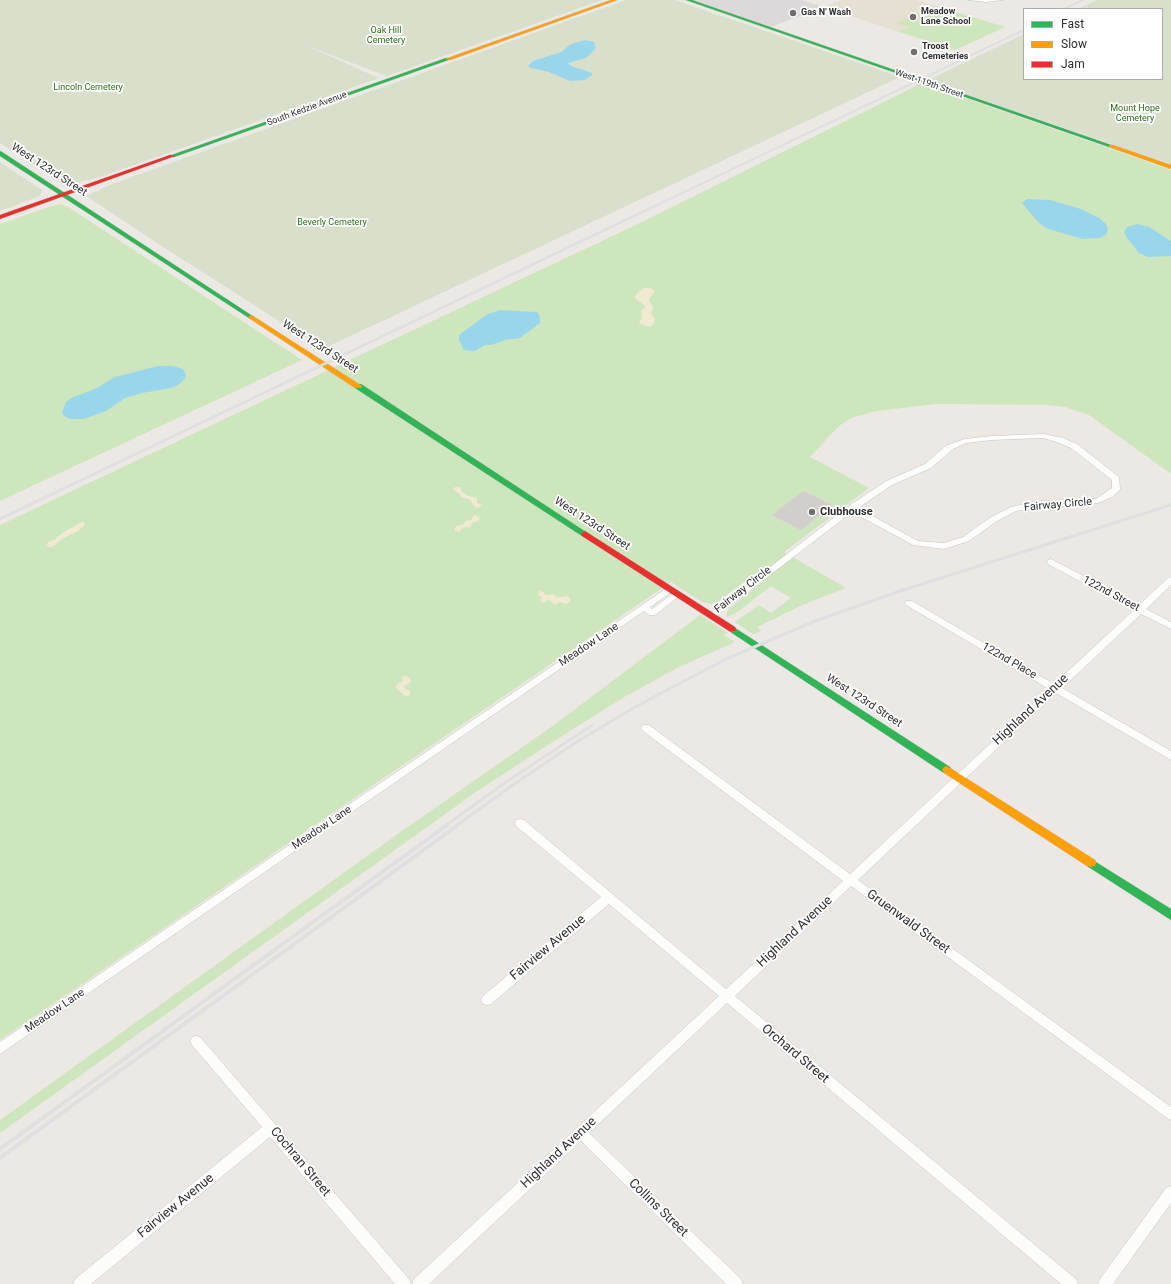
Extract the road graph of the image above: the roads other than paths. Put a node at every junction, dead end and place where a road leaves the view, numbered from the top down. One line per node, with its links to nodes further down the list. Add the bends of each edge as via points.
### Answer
1 (615, 0): 7 (street, South Kedzie Avenue)
2 (688, 0): 6 (street, West 119th Street)
3 (970, 0): 4 (street)
4 (1001, 0)
5 (0, 152): 7 (street, West 123rd Street)
6 (1171, 167)
7 (64, 195): 8 (street, South Kedzie Avenue); 12 (street, West 123rd Street)
8 (0, 218)
9 (852, 508): 9 (street, Fairway Circle, via 889,483 928,466 950,448 977,439 1043,436 1060,440 1074,446 1116,479 1116,489 1098,501 1038,504 1014,509 994,519 966,539 944,546 916,543); 15 (street, Fairway Circle)
10 (1051, 562): 14 (street, 122nd Street)
11 (1171, 580): 14 (street, Highland Avenue)
12 (674, 592): 15 (street, West 123rd Street); 28 (street, Meadow Lane)
13 (909, 604): 17 (street, 122nd Place)
14 (1140, 609): 16 (street, 122nd Street); 17 (street, Highland Avenue)
15 (711, 616): 20 (street, West 123rd Street)
16 (1171, 626)
17 (1055, 688): 19 (street, 122nd Place); 20 (street, Highland Avenue)
18 (646, 728): 22 (street, Gruenwald Street)
19 (1171, 756)
20 (960, 778): 22 (street, Highland Avenue); 24 (street, West 123rd Street)
21 (520, 823): 23 (street, Orchard Street)
22 (850, 880): 25 (street, Highland Avenue); 29 (street, Gruenwald Street)
23 (608, 897): 25 (street, Orchard Street); 26 (street, Fairview Avenue)
24 (1171, 915)
25 (726, 996): 31 (street, Highland Avenue); 37 (street, Orchard Street)
26 (486, 1000)
27 (196, 1041): 30 (street, Cochran Street)
28 (0, 1049)
29 (1171, 1114)
30 (271, 1128): 33 (street, Fairview Avenue); 34 (street, Cochran Street)
31 (581, 1133): 35 (street, Highland Avenue); 36 (street, Collins Street)
32 (1171, 1192): 38 (street)
33 (80, 1284)
34 (404, 1284)
35 (419, 1284)
36 (736, 1284)
37 (1070, 1284)
38 (1105, 1284)

